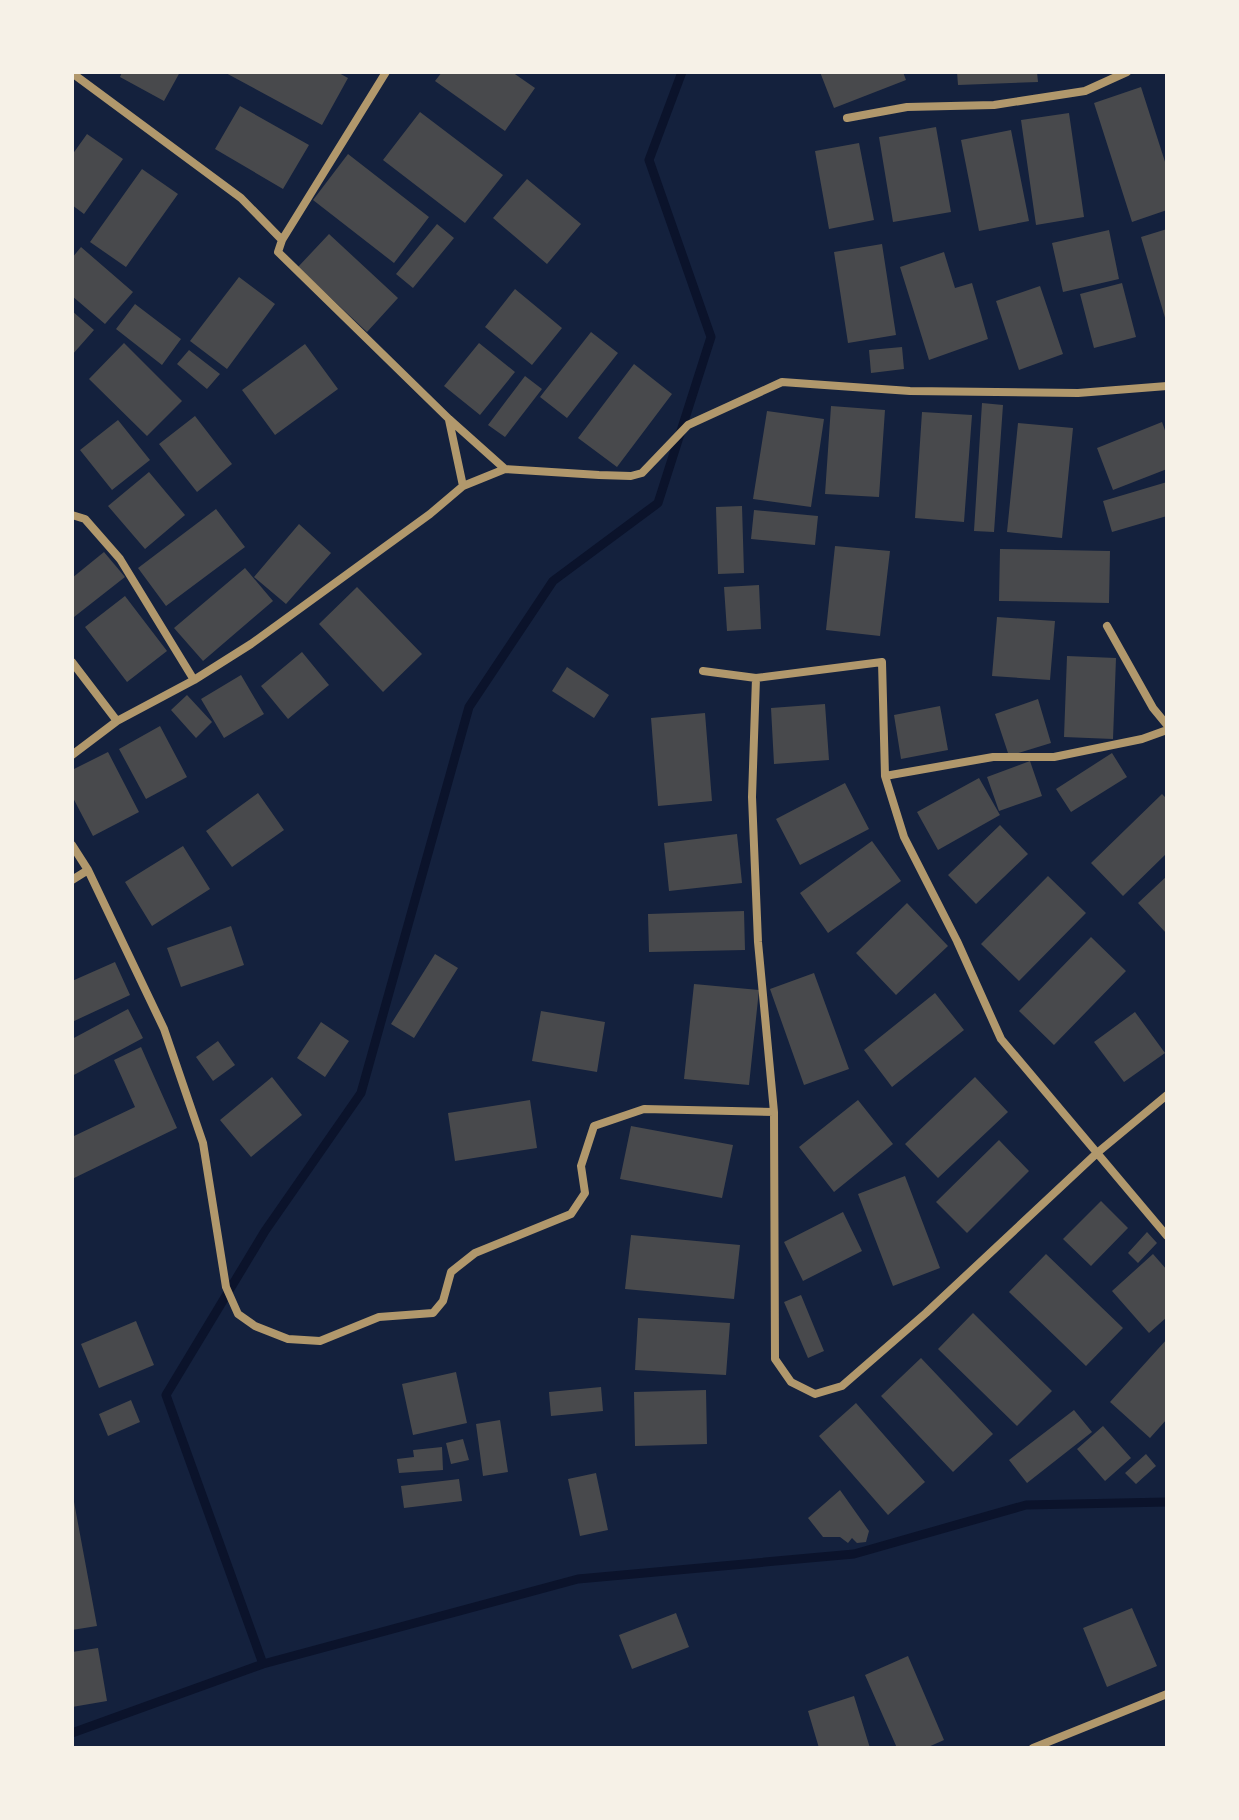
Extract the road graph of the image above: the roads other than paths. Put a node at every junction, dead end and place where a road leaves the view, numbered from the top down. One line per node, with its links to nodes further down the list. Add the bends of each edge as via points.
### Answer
1 (386, 72): 5 (street)
2 (1127, 72): 4 (street, via 1085,91 994,105 907,107)
3 (72, 73): 5 (street, via 241,198)
4 (847, 118)
5 (282, 240): 7 (street, via 278,252)
6 (1167, 386): 8 (street, via 1078,393 910,391 782,382 688,425 642,473)
7 (449, 419): 8 (street); 9 (street)
8 (505, 469): 9 (street)
9 (463, 486): 15 (street)
10 (72, 515): 15 (street, via 85,519 120,559)
11 (1107, 626): 17 (street)
12 (72, 662): 16 (street)
13 (703, 671): 14 (street)
14 (756, 678): 19 (street, via 882,662); 24 (street, via 752,797 758,942)
15 (194, 680): 16 (street)
16 (117, 721): 18 (street)
17 (1167, 728): 19 (street, via 1142,739 1054,757 993,757)
18 (72, 755)
19 (885, 776): 25 (street, via 904,837 1001,1039)
20 (72, 845): 21 (street)
21 (88, 870): 22 (street); 24 (street, via 164,1029 203,1143 226,1287 238,1314 288,1339 320,1341 379,1317 433,1313 443,1301 451,1272 475,1253 571,1214 585,1193 581,1166 594,1126 644,1109)
22 (72, 880)
23 (1167, 1095): 25 (street)
24 (774, 1112): 25 (street, via 775,1359 791,1382 815,1394 842,1386)
25 (1097, 1153): 26 (street)
26 (1167, 1236)
27 (1167, 1694): 28 (street)
28 (1033, 1748)

